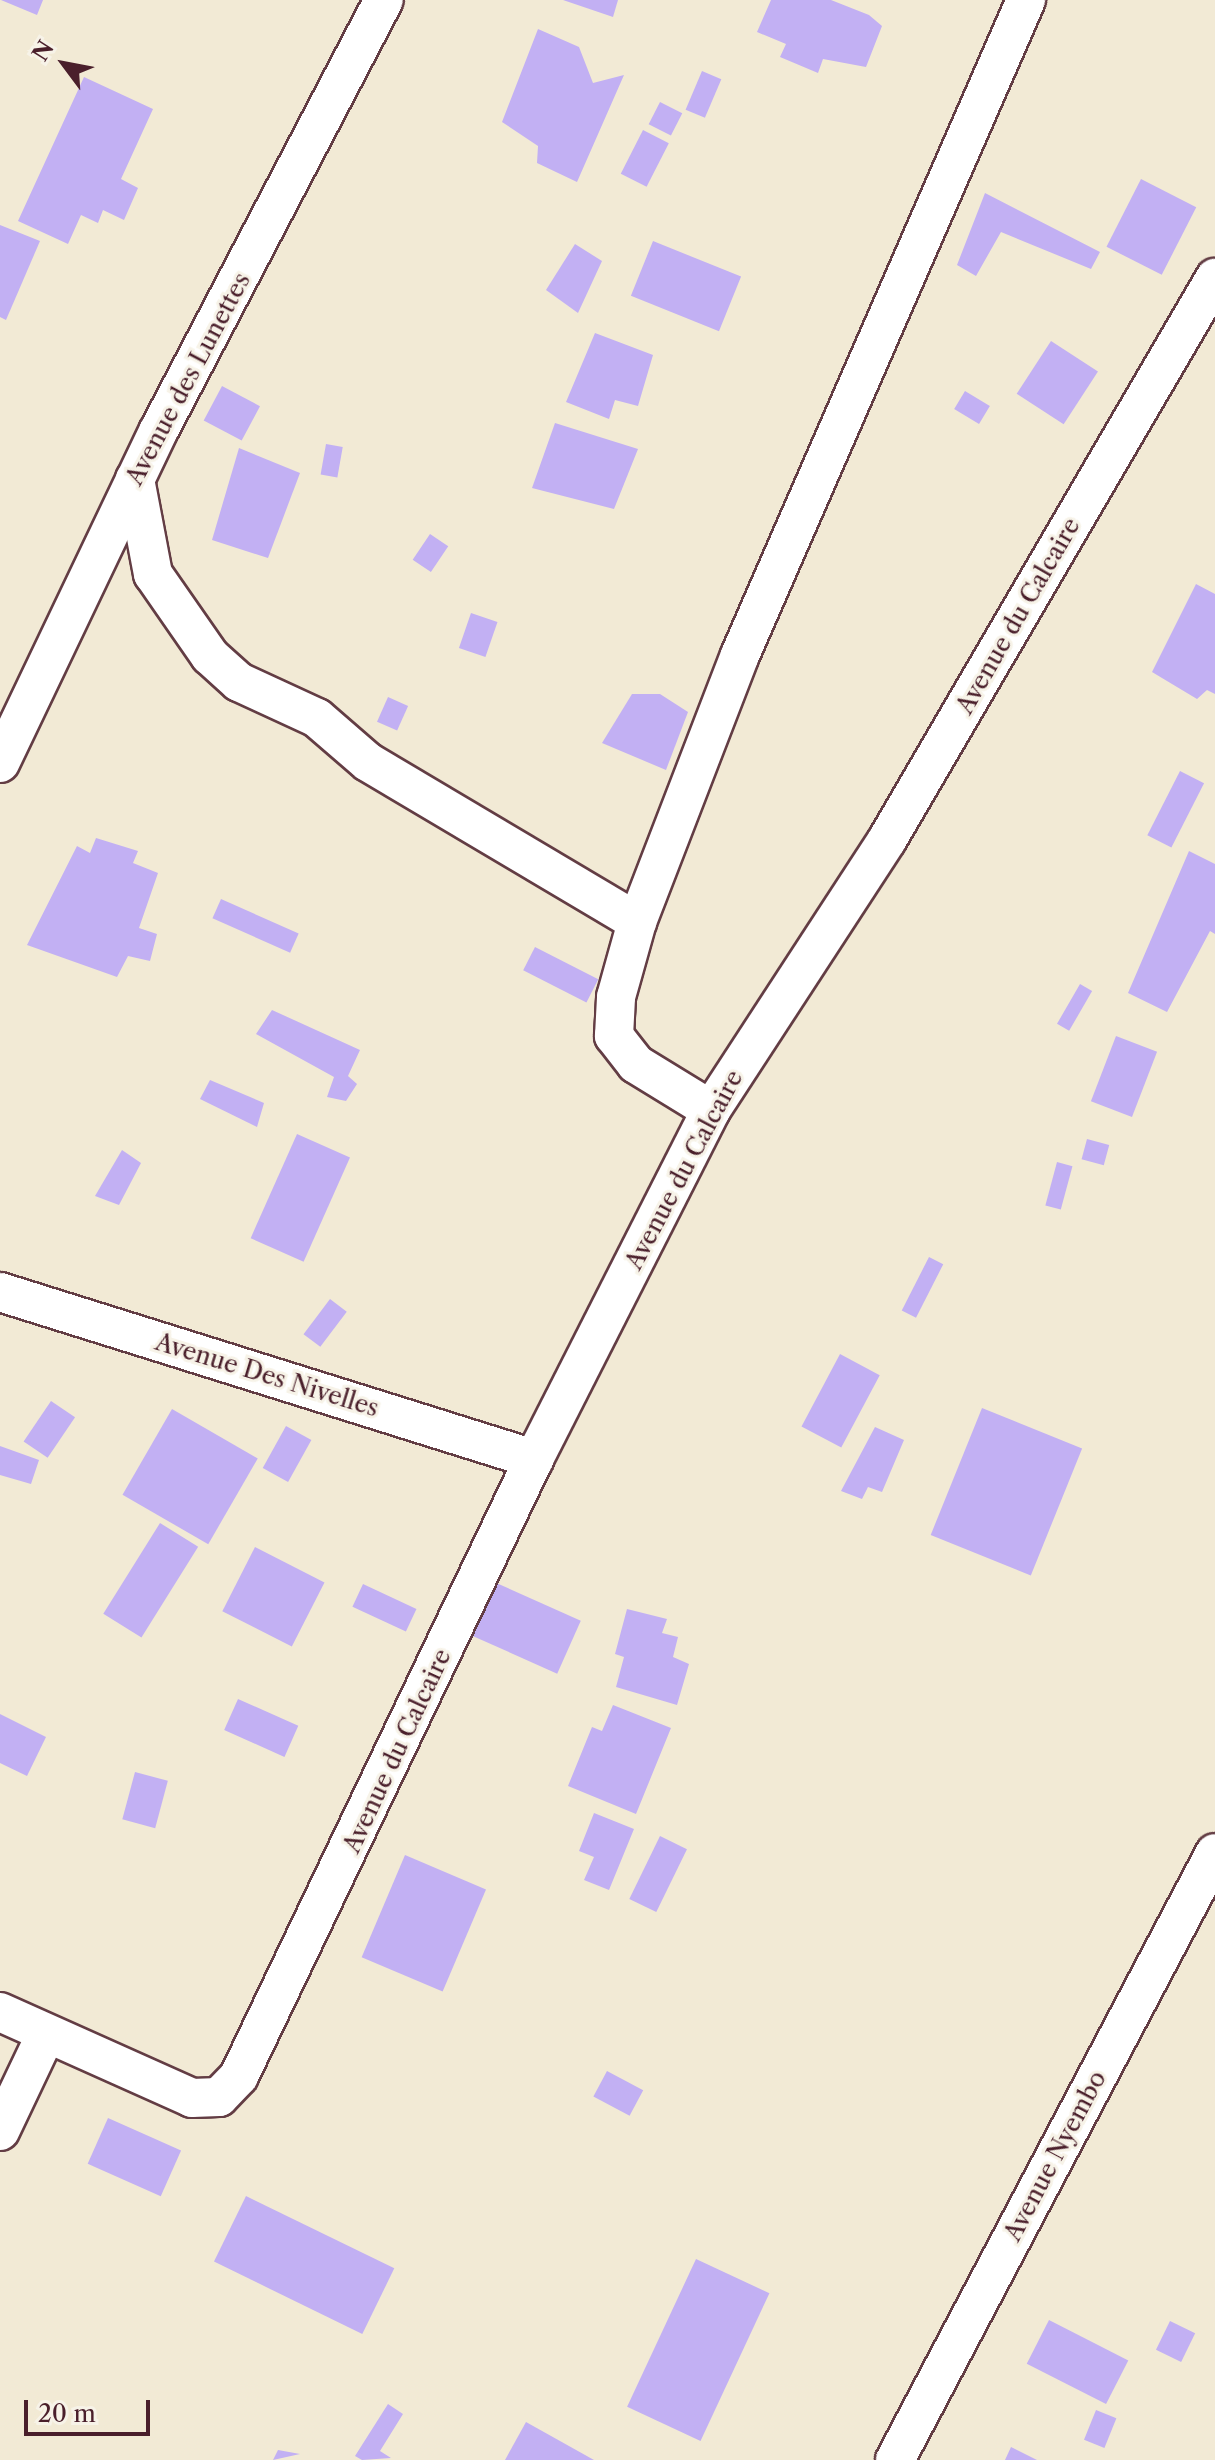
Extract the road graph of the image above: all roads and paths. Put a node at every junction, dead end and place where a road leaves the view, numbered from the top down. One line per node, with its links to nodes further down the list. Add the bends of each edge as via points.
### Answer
1 (384, 0): 4 (street, Avenue des Lunettes)
2 (1026, 0): 6 (street, via 740,655)
3 (1215, 278): 7 (street, Avenue du Calcaire, via 887,840)
4 (135, 479): 5 (street, Avenue des Lunettes); 6 (street, via 153,574 210,656 239,682 317,718 368,762)
5 (0, 763)
6 (637, 922): 7 (street, via 616,997 614,1036 636,1064)
7 (711, 1110): 9 (street, Avenue du Calcaire)
8 (0, 1292): 9 (street, Avenue Des Nivelles)
9 (534, 1459): 12 (street, Avenue du Calcaire, via 262,2033 219,2097 192,2098)
10 (1215, 1853): 14 (street, Avenue Nyembo)
11 (0, 2012): 12 (street)
12 (46, 2034): 13 (street)
13 (0, 2131)
14 (895, 2460)

